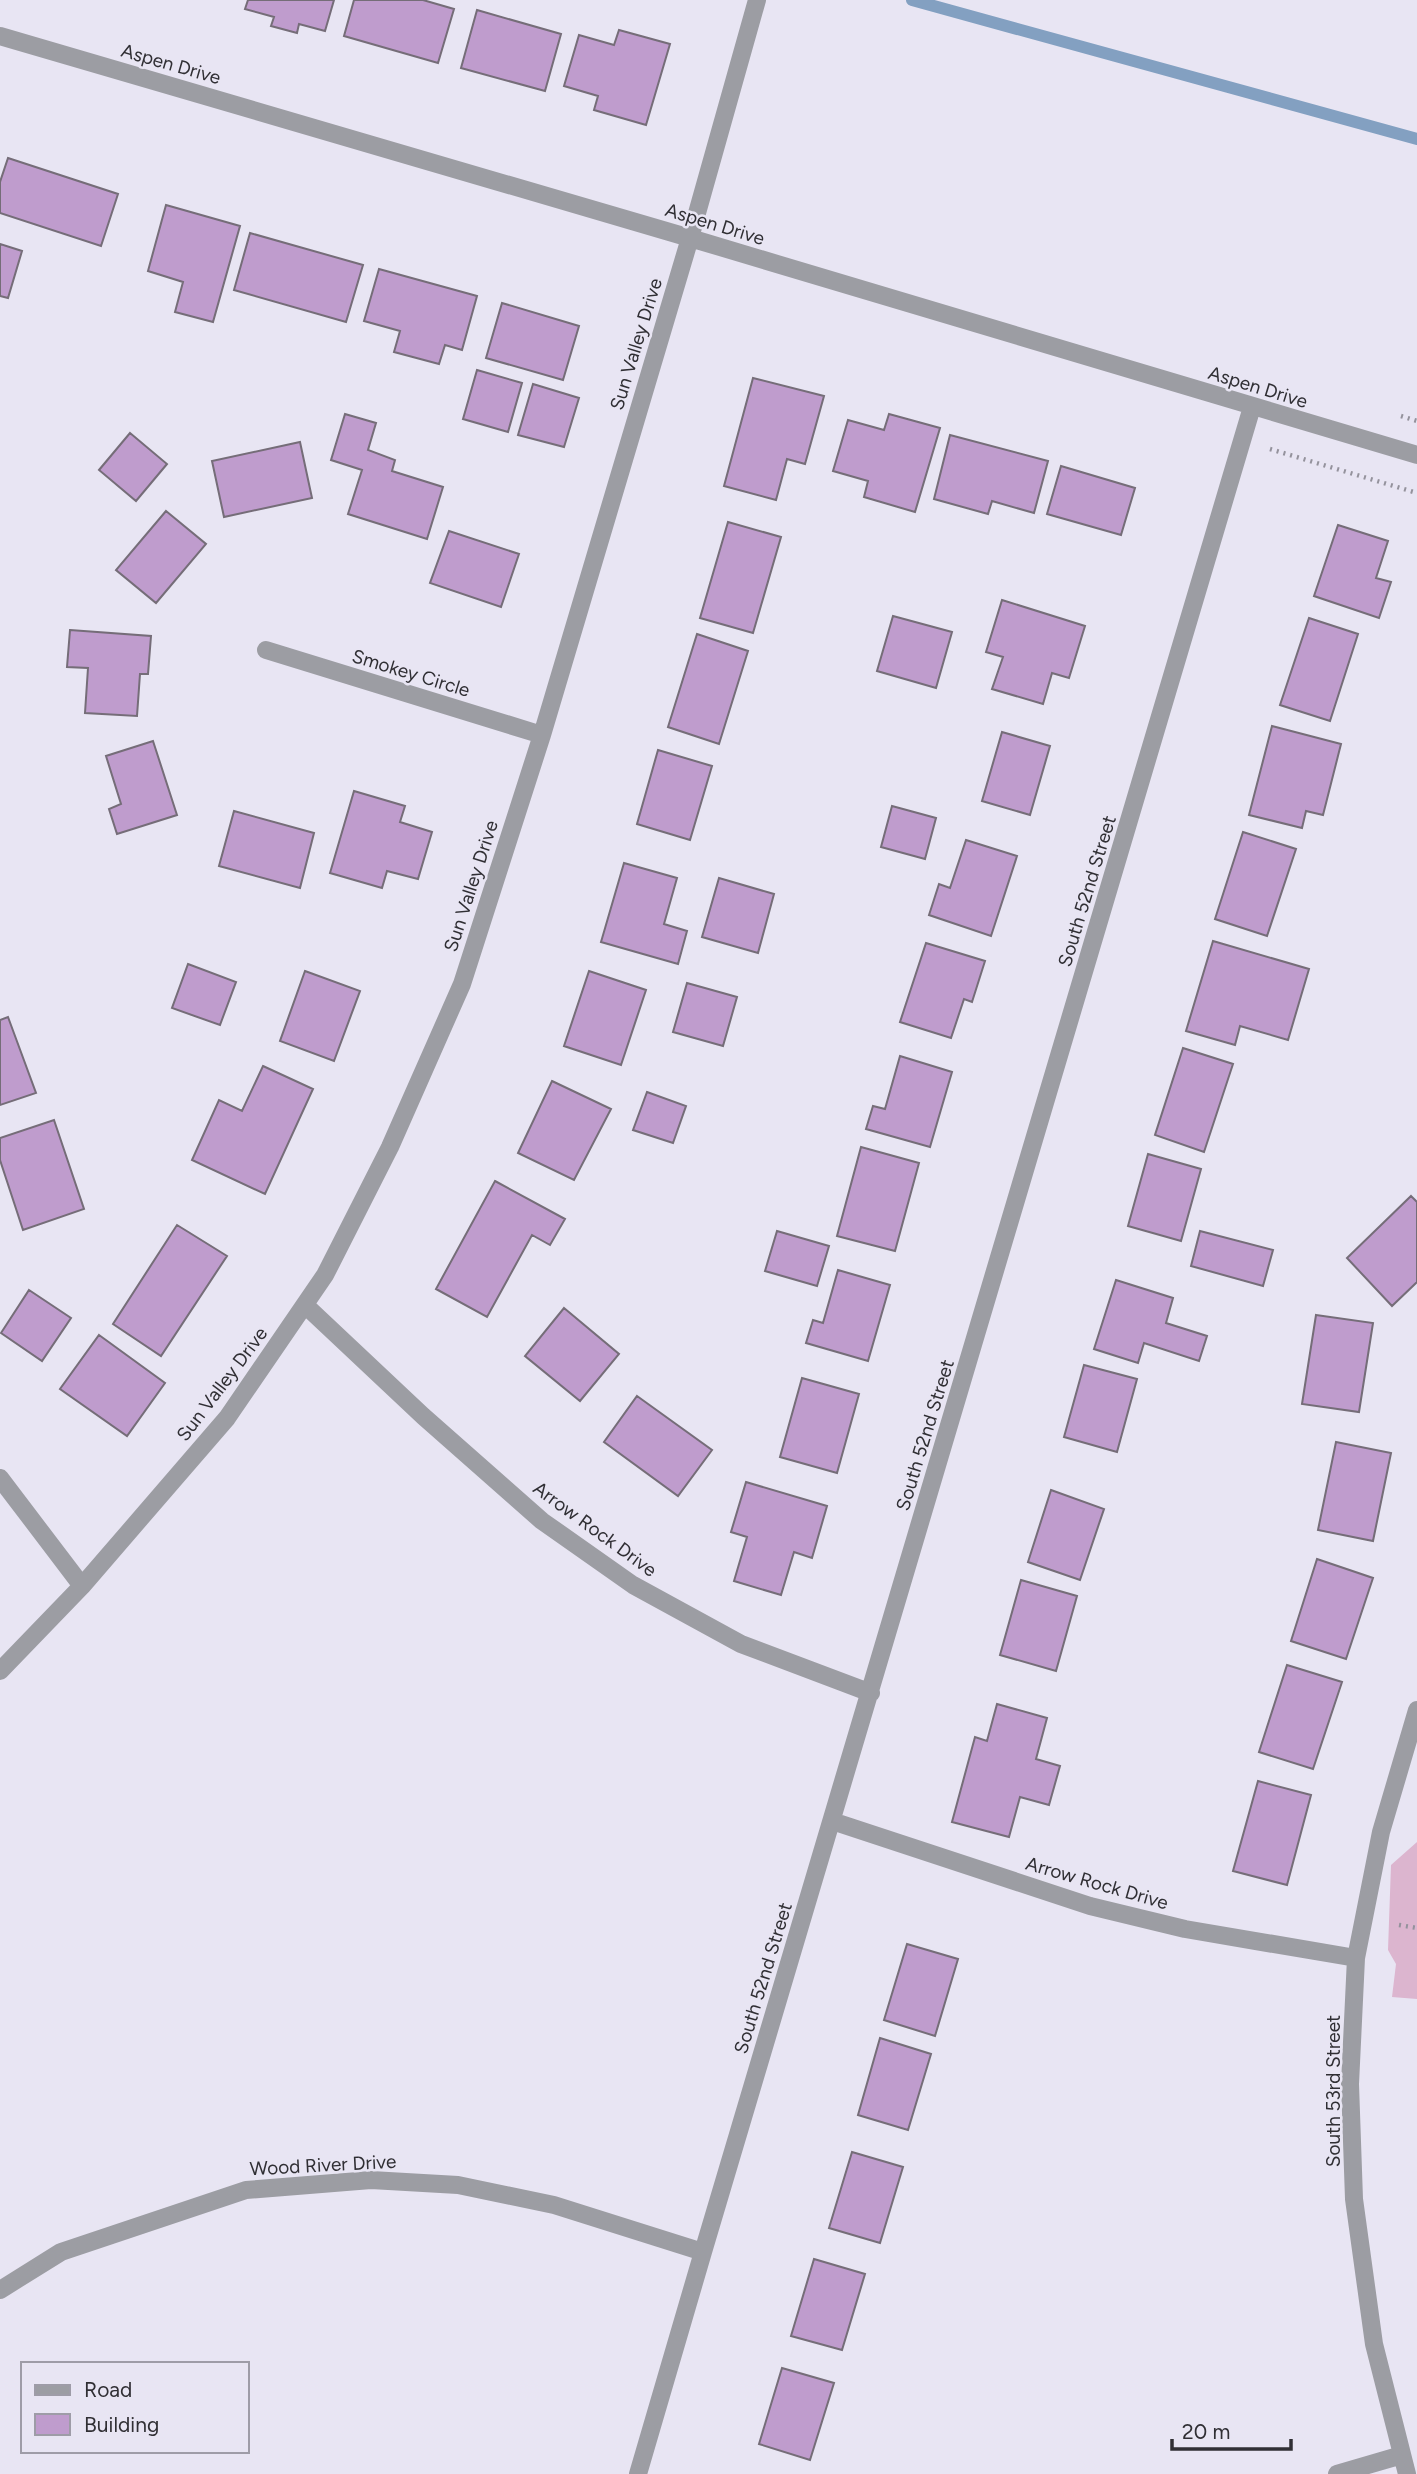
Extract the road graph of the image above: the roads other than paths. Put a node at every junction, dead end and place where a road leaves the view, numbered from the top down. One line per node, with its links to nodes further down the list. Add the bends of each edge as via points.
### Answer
1 (757, 0): 3 (street, Sun Valley Drive)
2 (0, 36): 3 (street, Aspen Drive)
3 (690, 238): 4 (street, Aspen Drive); 7 (street, Sun Valley Drive)
4 (1252, 408): 5 (street, Aspen Drive); 12 (street, South 52nd Street)
5 (1417, 456)
6 (266, 650): 7 (street, Smokey Circle)
7 (542, 735): 8 (street, Sun Valley Drive, via 462,984 390,1147)
8 (305, 1305): 10 (street, Sun Valley Drive, via 228,1418); 12 (street, Arrow Rock Drive, via 542,1521 634,1585 741,1644)
9 (0, 1479): 10 (street)
10 (82, 1587): 11 (street, Sun Valley Drive)
11 (0, 1671)
12 (871, 1693): 14 (street, South 52nd Street)
13 (1417, 1710): 15 (street, South 53rd Street, via 1381,1832)
14 (832, 1821): 15 (street, Arrow Rock Drive, via 1090,1906 1185,1929); 16 (street, South 52nd Street)
15 (1356, 1958): 18 (street, South 53rd Street, via 1350,2084 1354,2199 1374,2344)
16 (702, 2252): 17 (street, Wood River Drive, via 554,2205 458,2185 371,2180 246,2190 61,2252); 19 (street, South 52nd Street)
17 (0, 2290)
18 (1402, 2455): 20 (street); 21 (street, South 53rd Street)
19 (638, 2474)
20 (1337, 2474)
21 (1408, 2474)

